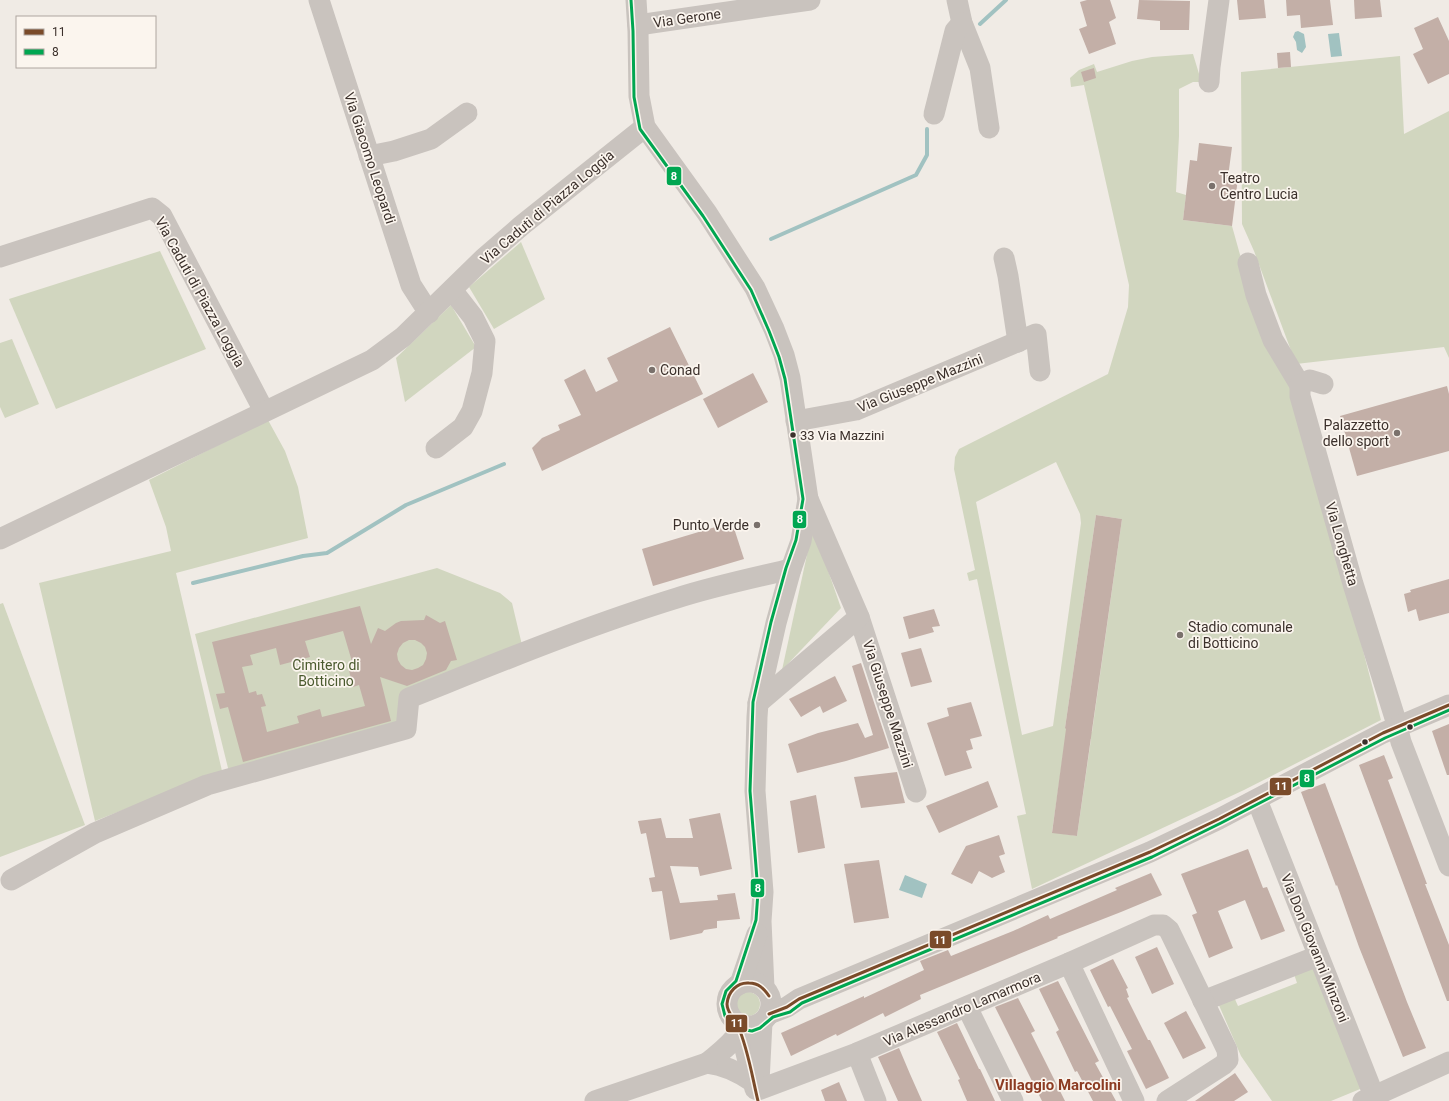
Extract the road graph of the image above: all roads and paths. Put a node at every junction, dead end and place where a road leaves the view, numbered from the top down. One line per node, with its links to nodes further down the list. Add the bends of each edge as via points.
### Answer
1 (319, 0): 14 (street, Via Giacomo Leopardi)
2 (636, 0): 8 (street, Via Giuseppe Mazzini)
3 (810, 0): 6 (street, Via Gerone)
4 (957, 0): 7 (street)
5 (1218, 0): 9 (street)
6 (759, 4): 8 (street, Via Gerone)
7 (962, 23): 11 (street, via 955,31); 13 (street, via 980,68)
8 (638, 25): 12 (street, Via Giuseppe Mazzini, via 639,96)
9 (1209, 82)
10 (467, 113): 14 (street, via 431,138 394,151)
11 (934, 114)
12 (646, 127): 18 (street, Via Caduti di Piazza Loggia, via 521,226); 25 (street, Via Giuseppe Mazzini, via 707,213 755,288 784,356)
13 (989, 128)
14 (369, 156): 19 (street, Via Giacomo Leopardi, via 411,285)
15 (0, 257): 24 (street, Via Caduti di Piazza Loggia, via 152,208 162,216)
16 (1004, 258): 20 (street)
17 (1248, 263): 23 (street, via 1256,295 1273,340)
18 (452, 290): 19 (street, Via Caduti di Piazza Loggia); 26 (street, via 473,317 485,341 482,373 472,411 464,427)
19 (429, 313): 24 (street, Via Caduti di Piazza Loggia, via 372,360)
20 (1018, 342): 21 (street, Via Giuseppe Mazzini, via 1036,334); 25 (street, Via Giuseppe Mazzini, via 856,410)
21 (1040, 371)
22 (1323, 384): 23 (street, via 1310,380)
23 (1300, 385): 33 (street, Via Longhetta, via 1300,396 1353,584)
24 (264, 411): 28 (street, Via Caduti di Piazza Loggia)
25 (796, 420): 27 (street, Via Giuseppe Mazzini)
26 (436, 448)
27 (808, 498): 29 (street, Via Giuseppe Mazzini, via 801,541); 30 (street, Via Giuseppe Mazzini)
28 (0, 539)
29 (791, 569): 31 (street, Via Giuseppe Mazzini); 37 (street, via 677,598 573,634 409,698 406,729 207,785 95,833)
30 (859, 617): 31 (street, Via Giuseppe Mazzini); 34 (street, Via Giuseppe Mazzini)
31 (758, 703): 38 (street, Via Giuseppe Mazzini, via 755,791 763,892)
32 (1449, 706): 33 (street)
33 (1398, 727): 35 (street); 36 (street, Via Longhetta, via 1401,742)
34 (916, 792)
35 (1257, 800): 39 (street, Via Don Giovanni Minzoni); 43 (street, via 1150,852 800,999 787,1007)
36 (1449, 866)
37 (11, 880)
38 (762, 921): 41 (street, Via Giuseppe Mazzini); 43 (street, Via Giuseppe Mazzini)
39 (1318, 956): 42 (street); 50 (street, Via Don Giovanni Minzoni)
40 (1070, 963): 42 (street, Via Alessandro Lamarmora, via 1154,925 1164,925 1169,930); 44 (street, Via Alessandro Lamarmora); 54 (street)
41 (740, 984): 43 (street, via 757,984); 45 (street, Via Giuseppe Mazzini, via 733,989 728,998 727,1008)
42 (1203, 1001): 55 (street, via 1227,1050 1228,1060)
43 (766, 1005): 45 (street, via 753,1026); 49 (street, Via Giuseppe Mazzini)
44 (967, 1007): 46 (street, Via Alessandro Lamarmora); 53 (street)
45 (738, 1027): 48 (street, via 734,1040); 49 (street, Via Giuseppe Mazzini)
46 (857, 1053): 49 (street, Via Alessandro Lamarmora); 52 (street)
47 (1449, 1062): 50 (street)
48 (706, 1063): 49 (street, via 720,1064 744,1075); 51 (street)
49 (757, 1093)
50 (1368, 1099)
51 (595, 1101)
52 (876, 1101)
53 (1013, 1101)
54 (1134, 1101)
55 (1167, 1101)

